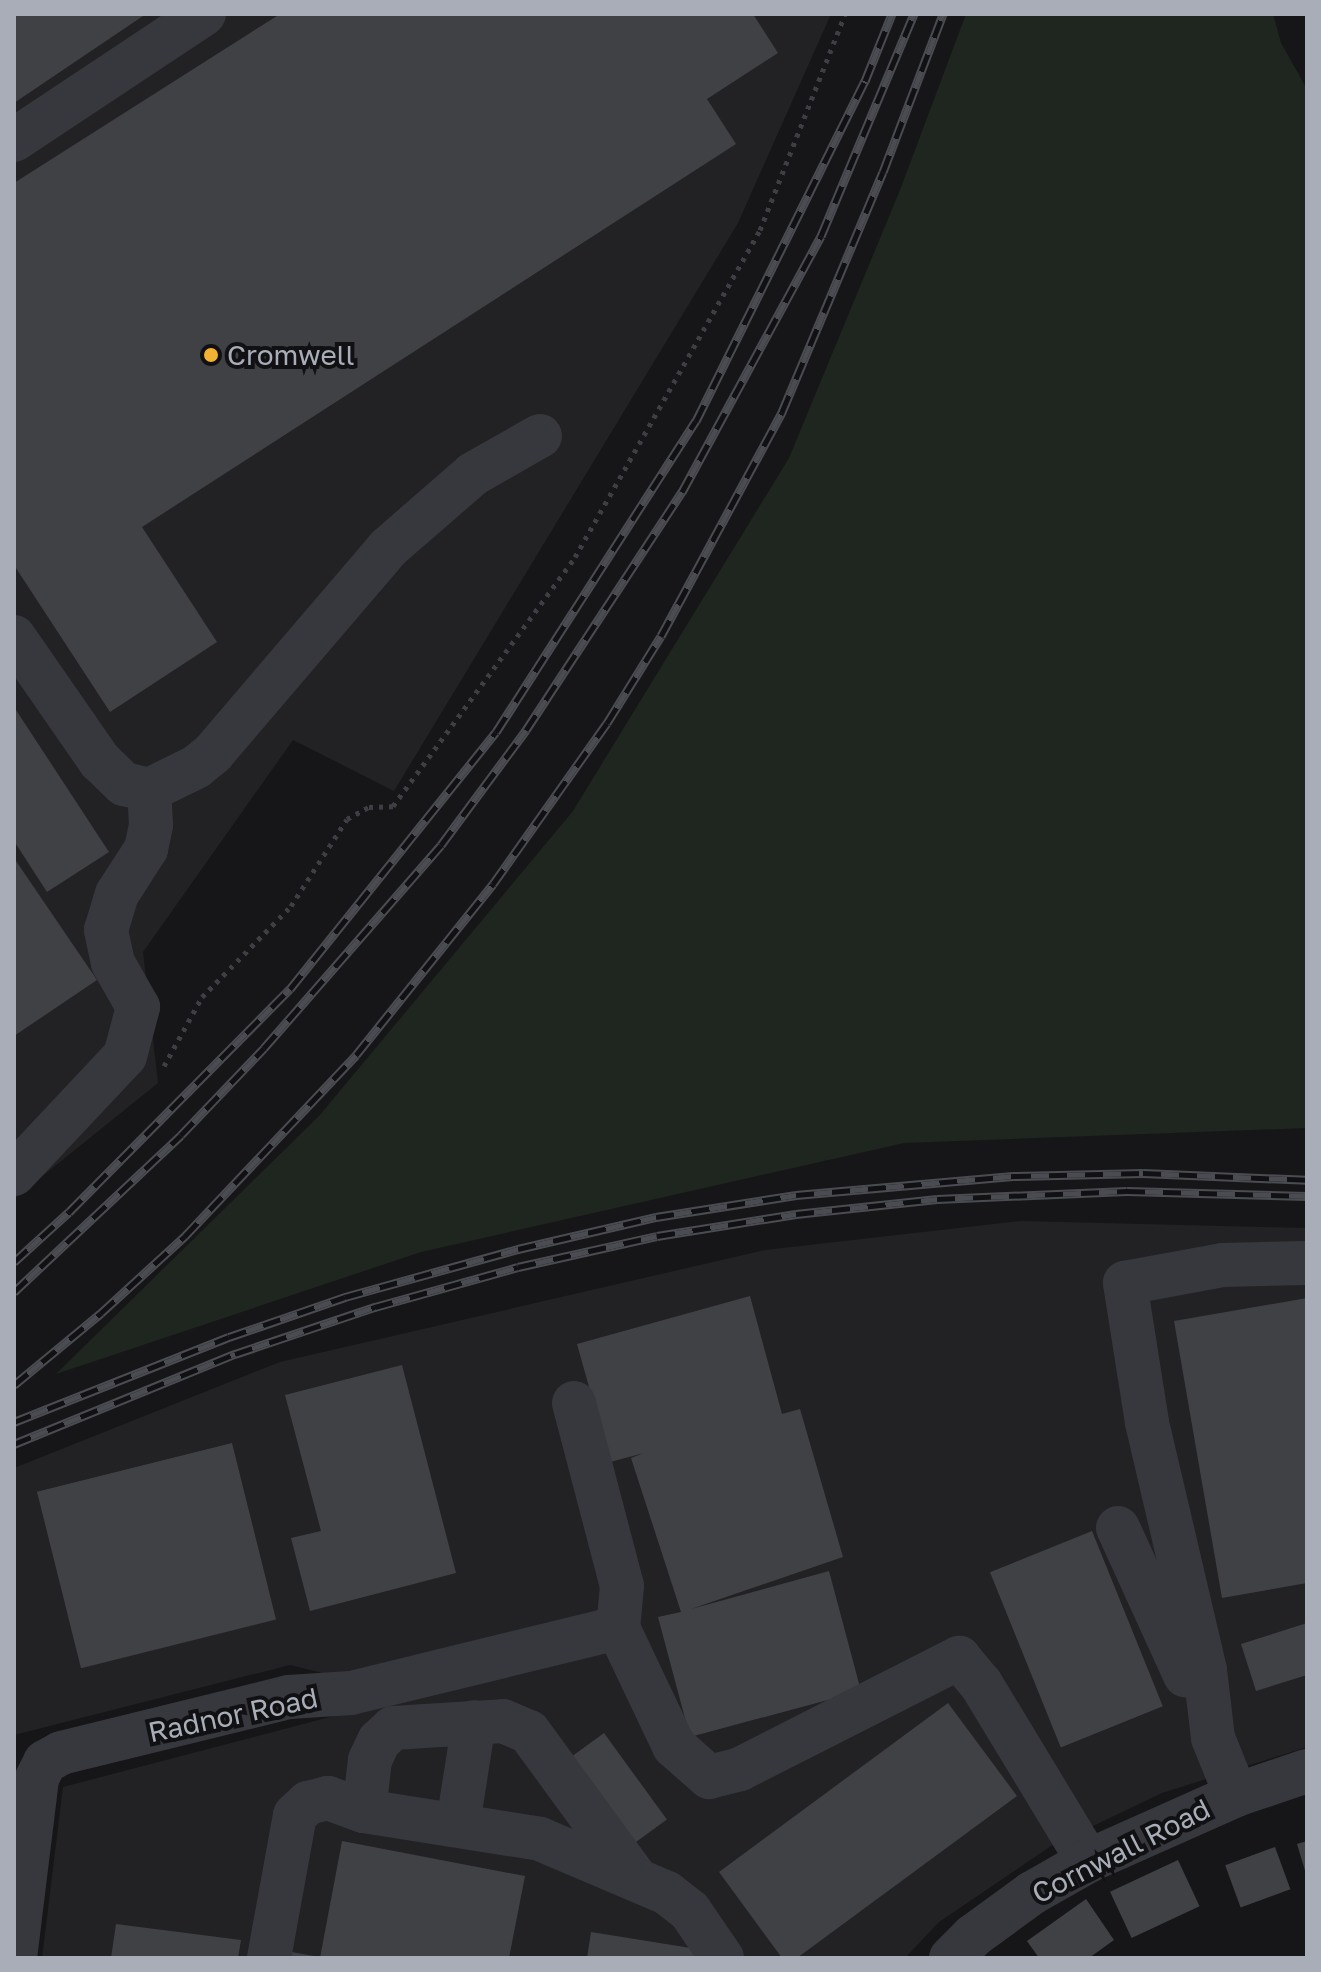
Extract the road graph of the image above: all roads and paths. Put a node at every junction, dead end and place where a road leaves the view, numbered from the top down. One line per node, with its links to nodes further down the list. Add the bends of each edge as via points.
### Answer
1 (204, 14): 3 (street)
2 (845, 14): 7 (path, via 760,230 575,557 393,806 369,807 347,819 291,906 202,997)
3 (14, 140)
4 (540, 436): 6 (street, via 473,474 388,548 213,753)
5 (14, 637): 6 (street, via 100,761 124,784)
6 (149, 790): 8 (street, via 146,849 117,894 106,930 113,963 138,1007 125,1056)
7 (159, 1070)
8 (14, 1174)
9 (1307, 1263): 14 (street, via 1223,1265 1125,1283 1147,1422 1205,1670)
10 (574, 1403): 12 (street, via 622,1586)
11 (1118, 1528): 14 (street)
12 (618, 1628): 21 (street, via 674,1746 709,1777 740,1769 959,1658 981,1684); 23 (street, Radnor Road, via 351,1693 289,1697 61,1753 45,1762 37,1778)
13 (474, 1722): 15 (street, via 503,1721 529,1732); 18 (street, via 393,1728 370,1760); 19 (street)
14 (1213, 1738): 17 (street)
15 (551, 1760): 20 (street); 22 (street)
16 (1307, 1771): 17 (street, Cornwall Road)
17 (1236, 1795): 21 (street, Cornwall Road)
18 (364, 1811): 19 (street); 24 (street, via 328,1798 308,1803 295,1815)
19 (458, 1824): 20 (street)
20 (540, 1839): 22 (street)
21 (1088, 1861): 26 (street, Cornwall Road, via 1032,1893)
22 (637, 1881): 25 (street, via 667,1893 690,1911)
23 (15, 1958)
24 (269, 1958)
25 (722, 1958)
26 (951, 1958)

